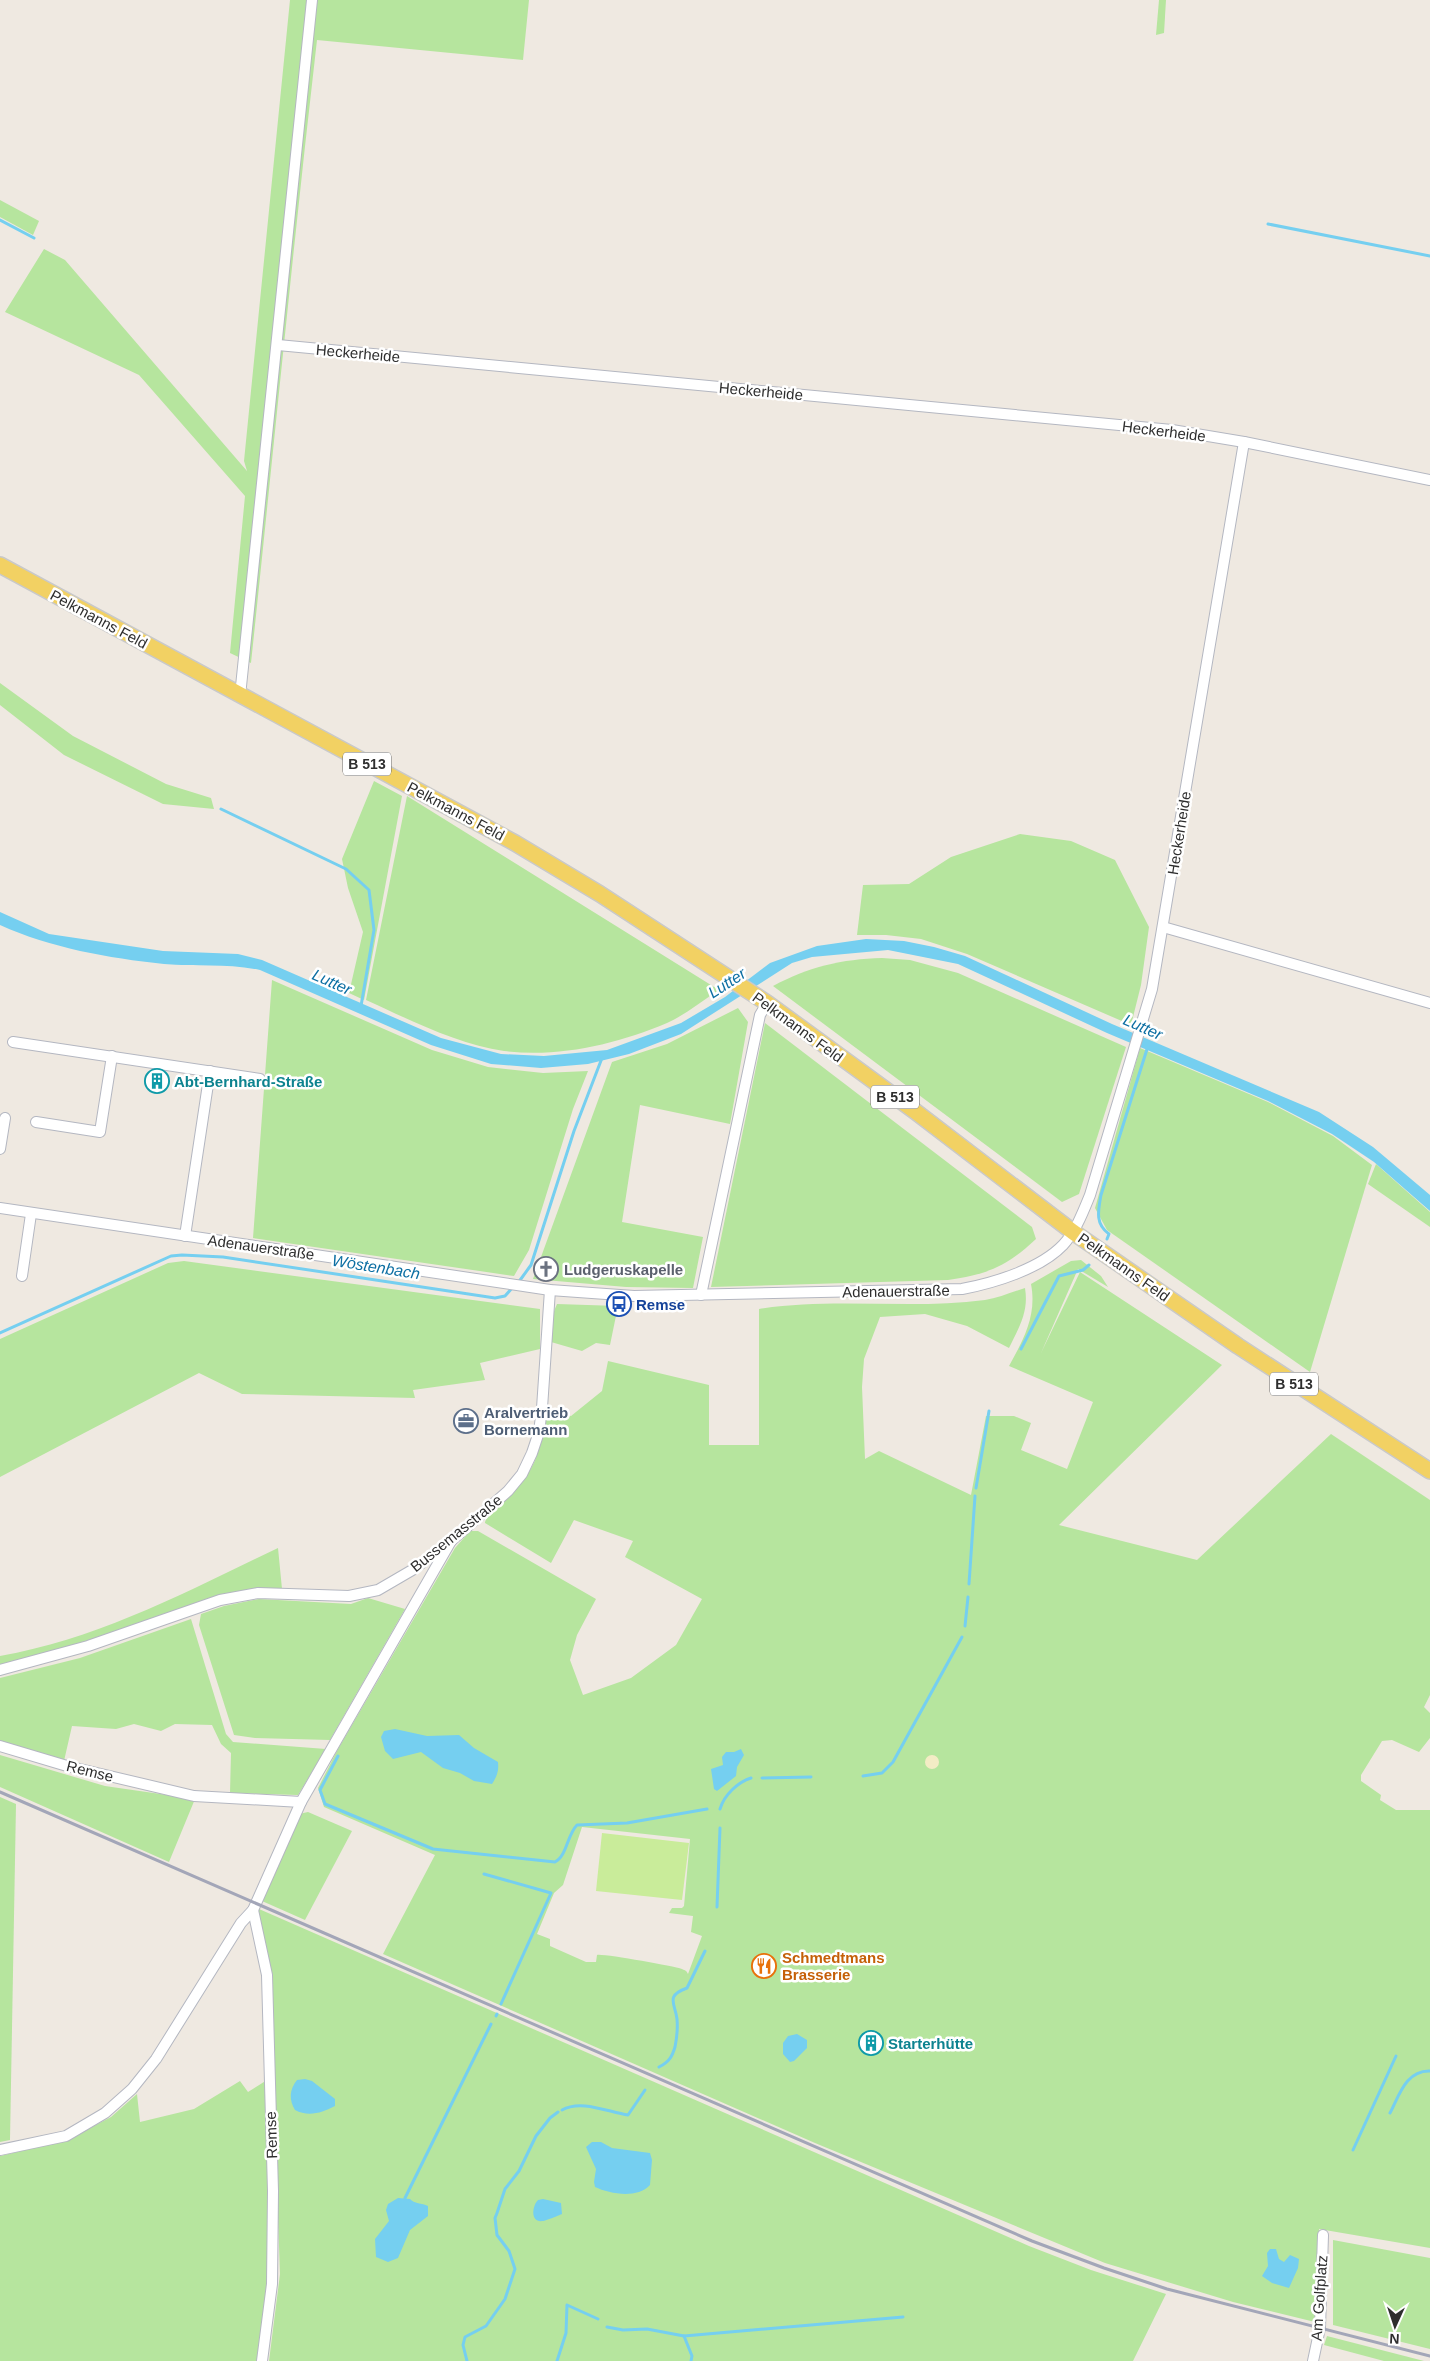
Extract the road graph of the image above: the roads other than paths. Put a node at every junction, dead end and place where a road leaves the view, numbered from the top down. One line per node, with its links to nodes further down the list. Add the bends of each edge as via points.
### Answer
1 (312, 0): 2 (street)
2 (278, 345): 3 (street, Heckerheide, via 1172,430); 6 (street)
3 (1244, 442): 4 (street, Heckerheide); 7 (street, Heckerheide)
4 (1430, 480)
5 (0, 565): 6 (main road, Pelkmanns Feld / B 513)
6 (240, 696): 8 (main road, Pelkmanns Feld / B 513, via 515,843 600,894)
7 (1163, 927): 9 (street); 19 (street, Heckerheide, via 1143,1024 1090,1195)
8 (762, 1000): 19 (main road, Pelkmanns Feld / B 513); 23 (street)
9 (1430, 1002)
10 (13, 1042): 11 (street)
11 (112, 1056): 12 (street); 15 (street, via 100,1132)
12 (210, 1072): 13 (street); 20 (street)
13 (260, 1079)
14 (4, 1118): 16 (street)
15 (36, 1122)
16 (0, 1149)
17 (0, 1208): 18 (street, Adenauerstraße)
18 (31, 1214): 20 (street, Adenauerstraße); 21 (street)
19 (1073, 1232): 23 (street, Adenauerstraße, via 1062,1246 1023,1271 986,1285 962,1289); 24 (main road, Pelkmanns Feld / B 513, via 1246,1352)
20 (185, 1236): 22 (street, Adenauerstraße)
21 (22, 1276)
22 (550, 1290): 23 (street, Adenauerstraße, via 620,1296); 25 (street, Bussemasstraße, via 542,1408 532,1454 508,1491)
23 (701, 1295)
24 (1430, 1471)
25 (451, 1541): 26 (street, Bussemasstraße, via 414,1569 378,1590 350,1596 258,1593 220,1600 88,1646); 28 (street)
26 (0, 1670)
27 (0, 1746): 28 (street, Remse, via 67,1766 194,1796)
28 (301, 1802): 29 (street)
29 (253, 1910): 30 (street, via 241,1923 156,2059 132,2090 106,2113 66,2136); 32 (street, Remse, via 267,1975 273,2191 272,2284)
30 (0, 2150)
31 (1323, 2234): 33 (street, Am Golfplatz, via 1320,2328)
32 (262, 2361)
33 (1313, 2361)

